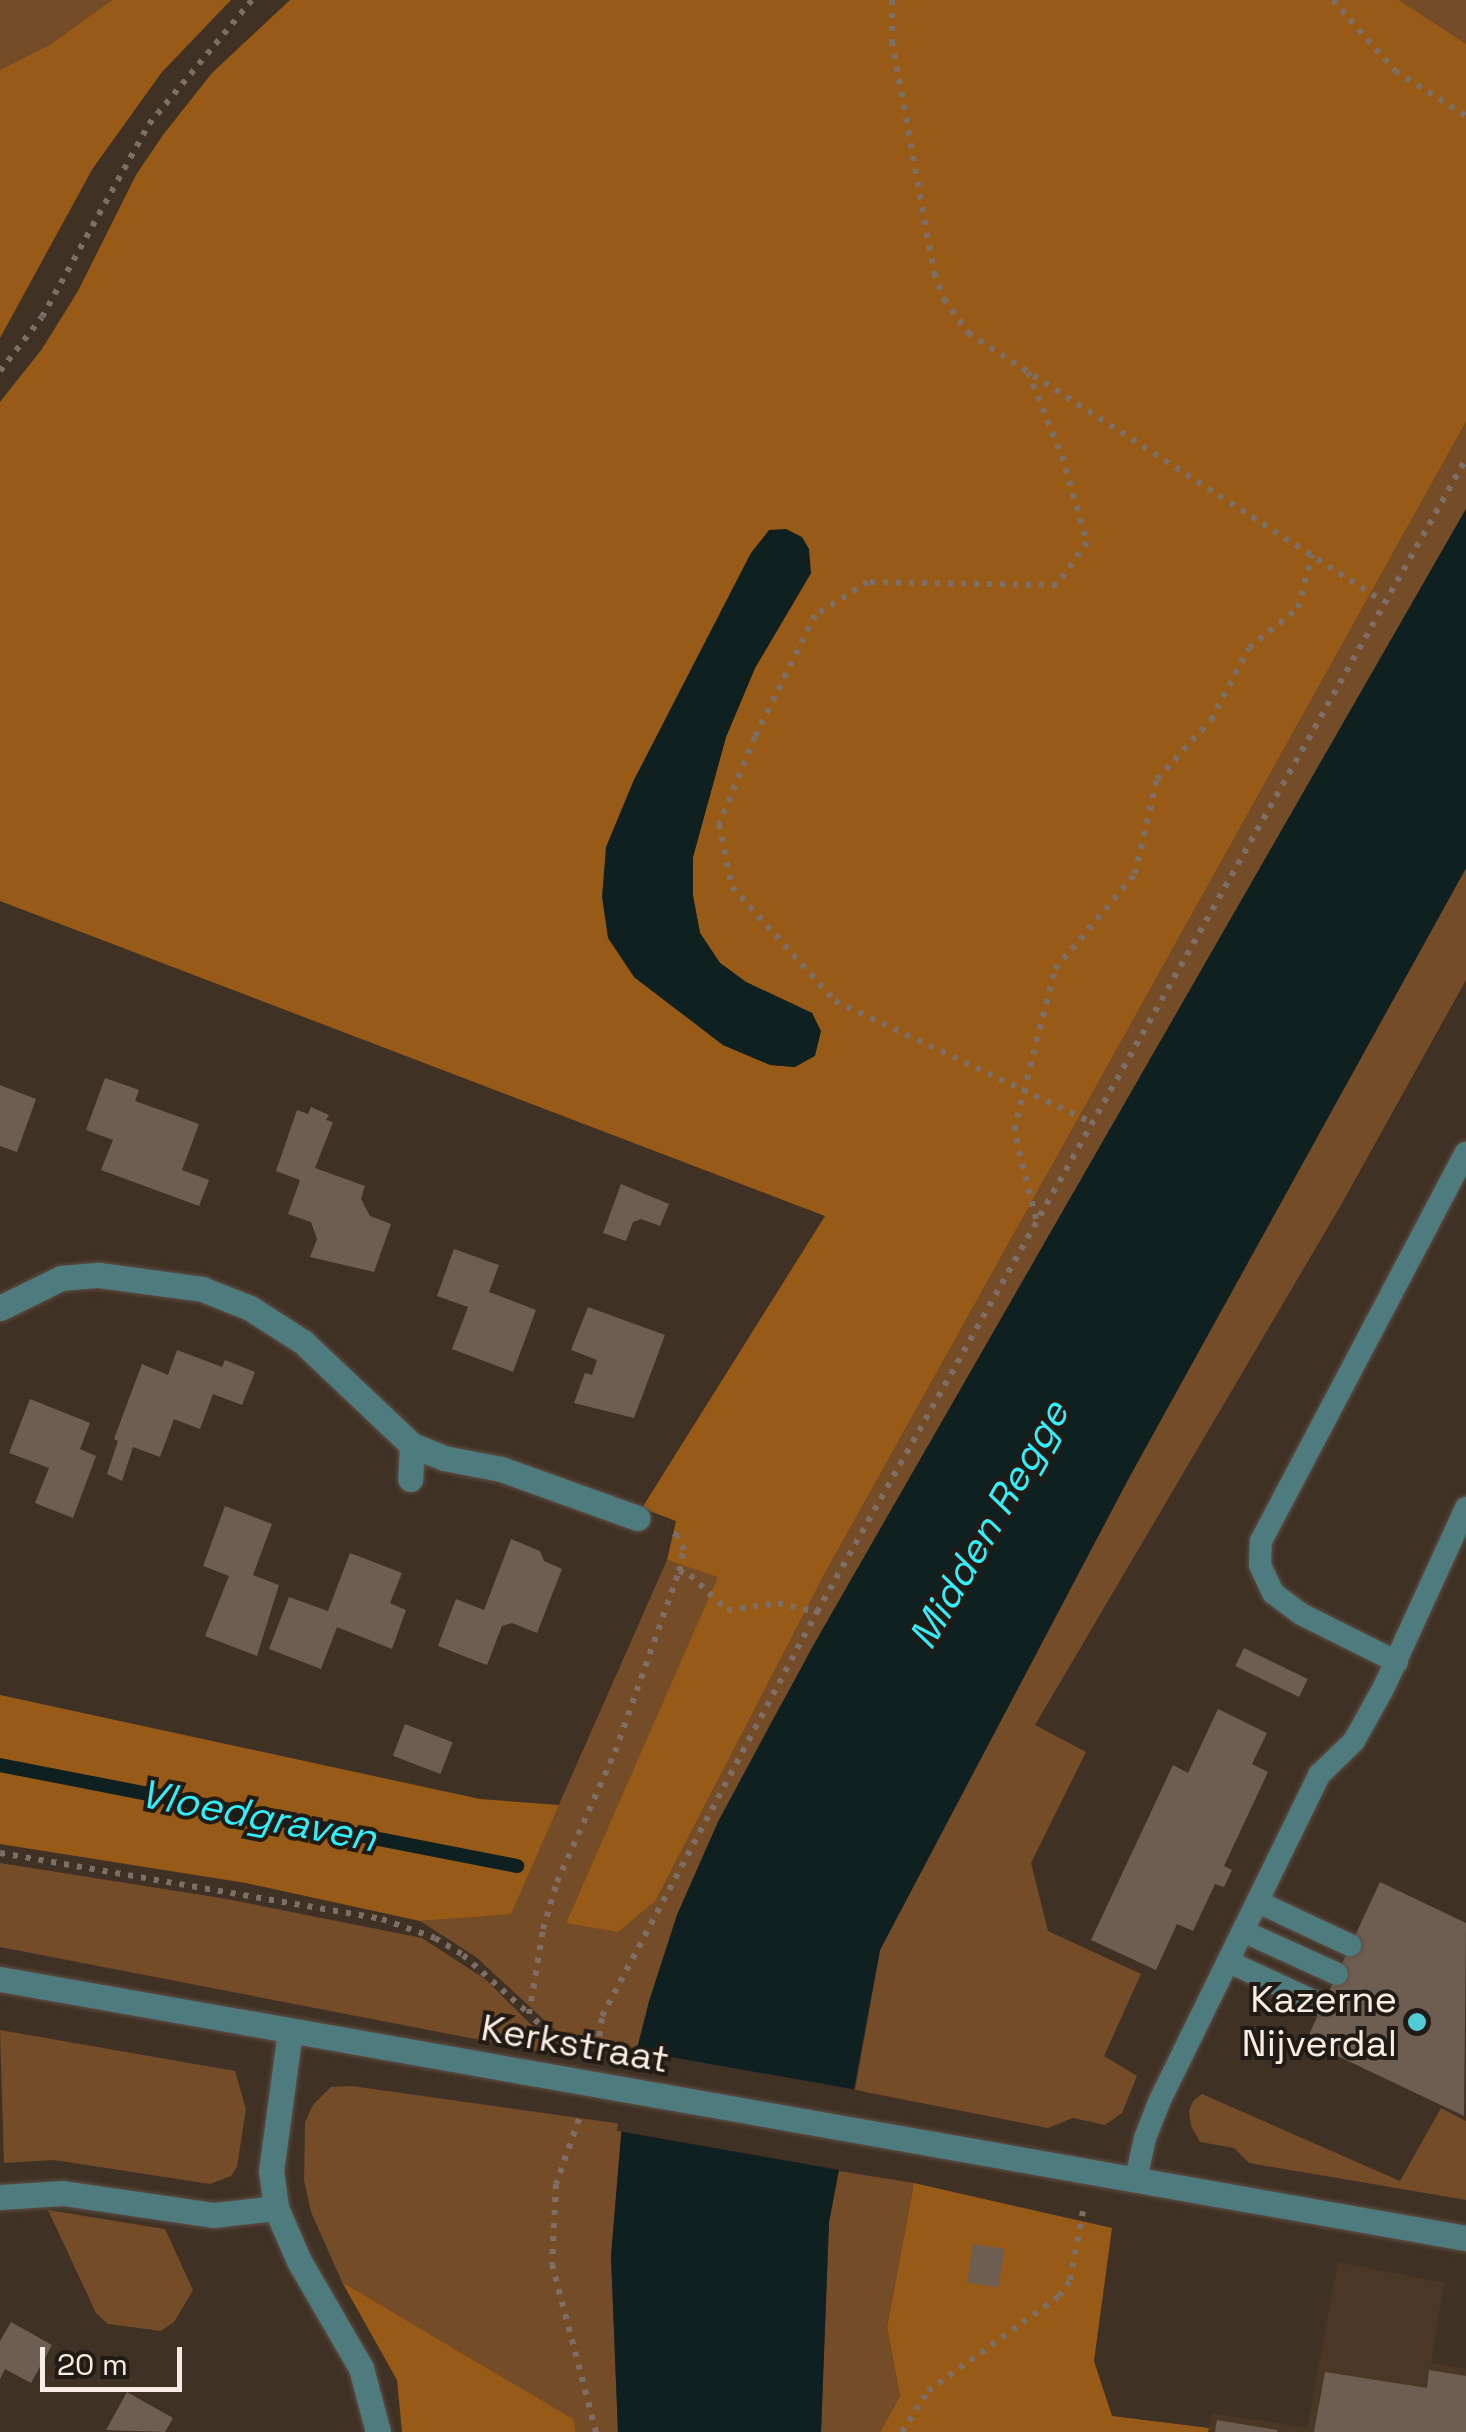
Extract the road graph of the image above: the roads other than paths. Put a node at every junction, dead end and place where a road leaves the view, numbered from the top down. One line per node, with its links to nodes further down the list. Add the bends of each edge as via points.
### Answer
1 (1466, 1152): 7 (lane, via 1262,1541 1260,1564 1273,1593)
2 (0, 1308): 3 (street, via 61,1278 99,1275 202,1289 250,1308 303,1342)
3 (412, 1444): 4 (street); 6 (street)
4 (410, 1479)
5 (1466, 1508): 7 (lane)
6 (637, 1518)
7 (1397, 1662): 8 (lane, via 1354,1741 1319,1775)
8 (1258, 1902): 9 (lane); 10 (lane)
9 (1245, 1932): 11 (lane); 12 (lane)
10 (1350, 1945)
11 (1229, 1962): 14 (lane); 16 (lane, via 1160,2100)
12 (1337, 1974)
13 (0, 1979): 15 (street, Kerkstraat)
14 (1322, 2005)
15 (290, 2031): 16 (street, Kerkstraat); 18 (street, via 272,2154)
16 (1136, 2179): 19 (street, Kerkstraat)
17 (0, 2196): 18 (street, via 63,2193 214,2216)
18 (276, 2208): 20 (street, via 299,2262 361,2368)
19 (1466, 2238)
20 (378, 2432)

